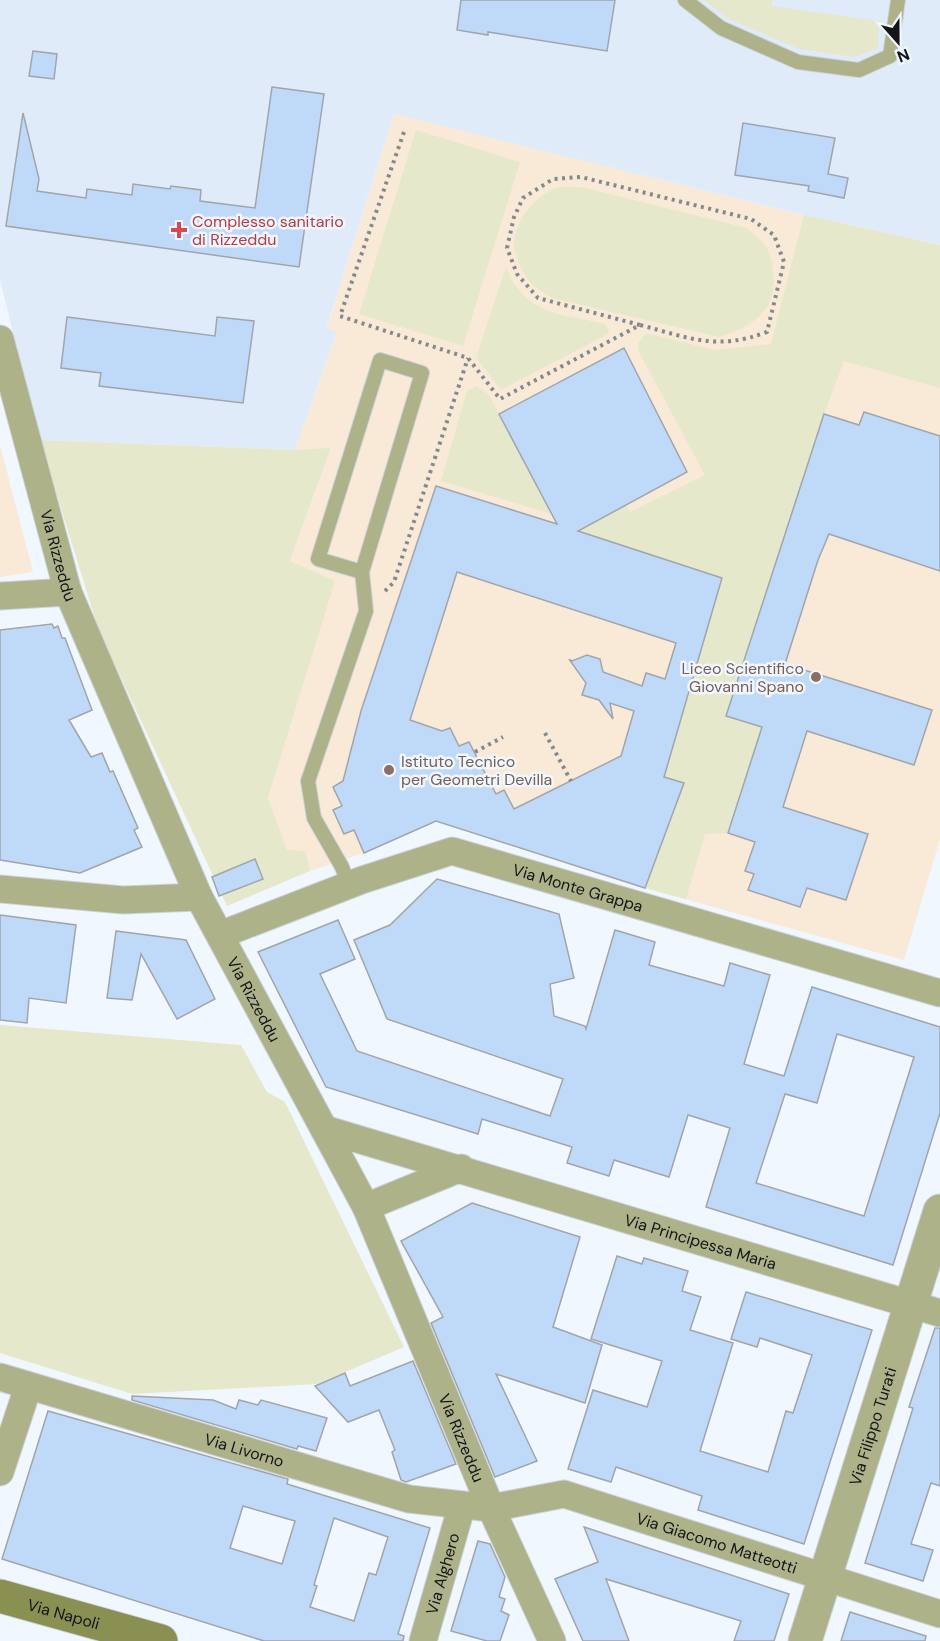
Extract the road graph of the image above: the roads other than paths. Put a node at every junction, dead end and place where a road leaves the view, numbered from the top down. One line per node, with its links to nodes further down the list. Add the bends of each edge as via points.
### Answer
1 (685, 0): 2 (lane, via 721,28 798,62 859,70 890,56)
2 (898, 0)
3 (0, 339): 5 (street, Via Rizzeddu)
4 (362, 572): 4 (lane, via 422,373 380,360 318,559); 7 (lane, via 366,611 308,781 314,819)
5 (68, 592): 6 (street); 9 (street, Via Rizzeddu)
6 (0, 596)
7 (349, 886): 10 (street, Via Monte Grappa); 11 (street, Via Monte Grappa, via 452,851)
8 (0, 889): 9 (street, via 123,900)
9 (199, 897): 10 (street, Via Rizzeddu)
10 (220, 934): 12 (street, Via Rizzeddu)
11 (940, 993)
12 (324, 1129): 13 (street, Via Principessa Maria); 14 (street, Via Rizzeddu)
13 (461, 1168): 14 (street); 16 (street, Via Principessa Maria)
14 (366, 1208): 21 (street, Via Rizzeddu)
15 (940, 1211): 16 (street, Via Filippo Turati)
16 (926, 1308): 22 (street, Via Filippo Turati)
17 (0, 1377): 18 (street, Via Livorno)
18 (28, 1387): 19 (street); 20 (street, Via Livorno, via 409,1499)
19 (0, 1472)
20 (462, 1504): 21 (street, Via Livorno); 26 (street, Via Alghero)
21 (491, 1508): 22 (street, Via Giacomo Matteotti, via 564,1494); 27 (street, Via Rizzeddu)
22 (826, 1578): 24 (street, Via Giacomo Matteotti); 28 (street, Via Filippo Turati)
23 (0, 1596): 25 (main road, Via Napoli)
24 (940, 1614)
25 (161, 1641)
26 (423, 1641)
27 (552, 1641)
28 (805, 1641)

